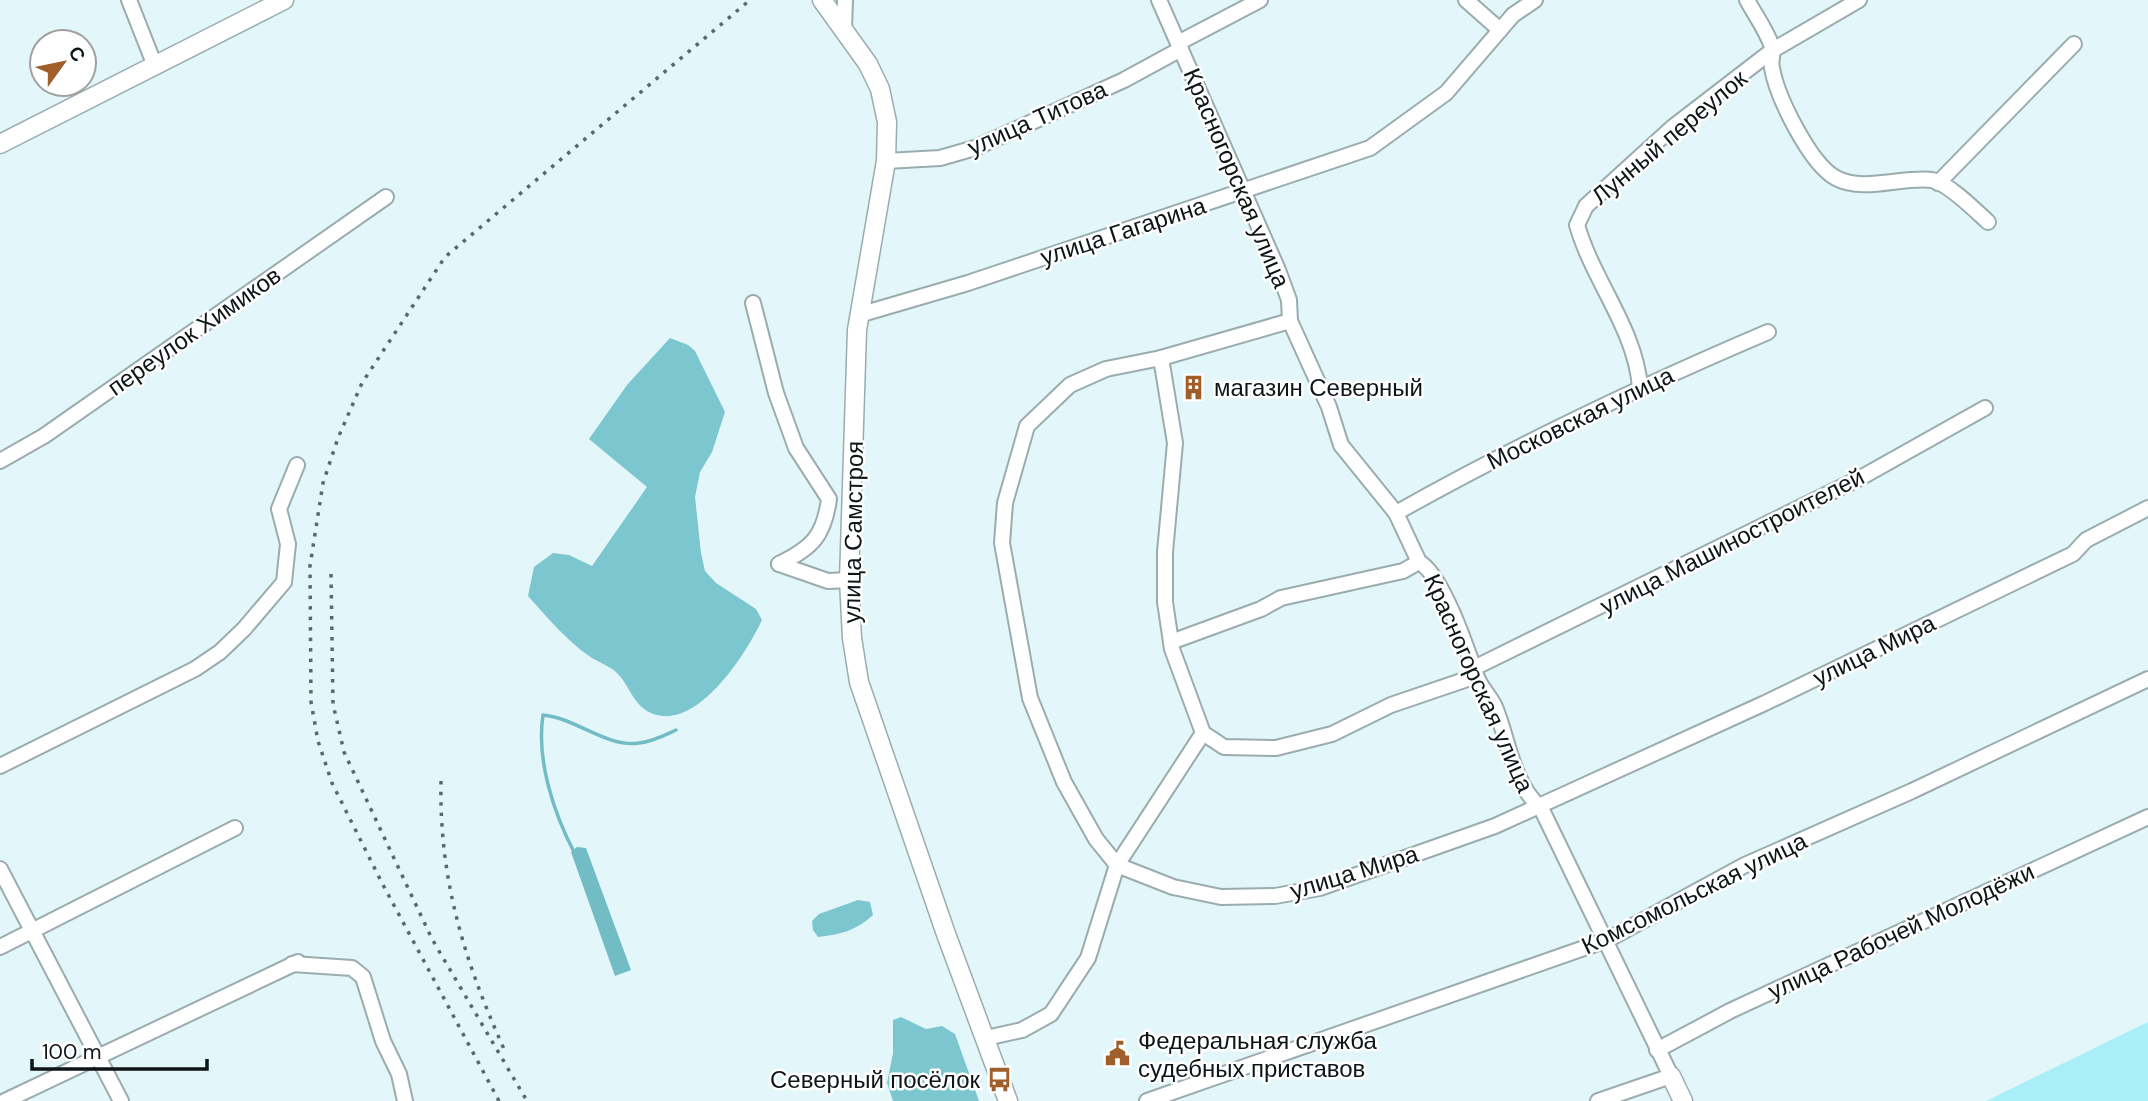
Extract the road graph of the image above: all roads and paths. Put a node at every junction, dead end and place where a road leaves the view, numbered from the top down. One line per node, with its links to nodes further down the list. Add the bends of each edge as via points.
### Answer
1 (129, 0): 16 (street)
2 (284, 0): 16 (street)
3 (822, 0): 11 (street, улица Самстроя)
4 (845, 0): 11 (street)
5 (1159, 0): 14 (street, Красногорская улица)
6 (1260, 0): 14 (street, улица Титова)
7 (1466, 0): 12 (street)
8 (1535, 0): 12 (street, улица Гагарина)
9 (1747, 0): 15 (street)
10 (1859, 0): 15 (street, Лунный переулок)
11 (844, 29): 18 (street, улица Самстроя, via 880,89 887,121)
12 (1500, 30): 20 (street, улица Гагарина, via 1446,93 1370,148)
13 (2074, 44): 19 (street)
14 (1179, 46): 18 (street, улица Титова, via 1124,80 975,148 940,158); 20 (street, Красногорская улица)
15 (1773, 50): 19 (street, via 1773,73 1791,120 1836,179); 28 (street, Лунный переулок, via 1673,127 1586,206 1577,225 1632,345)
16 (155, 66): 17 (street)
17 (0, 144)
18 (887, 161): 24 (street, улица Самстроя)
19 (1938, 183): 22 (street)
20 (1246, 191): 24 (street, улица Гагарина); 25 (street, Красногорская улица, via 1289,300)
21 (386, 197): 30 (street, переулок Химиков, via 44,436)
22 (1988, 222)
23 (753, 303): 35 (street, via 776,393 796,448 829,499 826,519 812,545 779,564 828,581)
24 (862, 314): 35 (street, улица Самстроя, via 857,330)
25 (1290, 321): 27 (street); 33 (street, Красногорская улица, via 1341,445)
26 (1768, 332): 28 (street, Московская улица)
27 (1161, 358): 36 (street, via 1175,443 1165,552); 44 (street, via 1106,369 1070,385 1027,426 1004,516 1004,554 1030,698 1063,782)
28 (1640, 387): 33 (street, Московская улица, via 1504,452)
29 (1985, 408): 37 (street, улица Машиностроителей, via 1862,477)
30 (0, 461)
31 (297, 465): 40 (street, via 279,509 288,544 284,582 256,616 220,652 195,669)
32 (2148, 508): 41 (street, улица Мира, via 2086,540 2073,554)
33 (1396, 513): 34 (street, Красногорская улица)
34 (1419, 562): 36 (street, via 1403,570 1281,598); 37 (street, Красногорская улица, via 1427,566 1436,583)
35 (849, 580): 49 (street, улица Самстроя, via 859,682)
36 (1171, 642): 39 (street)
37 (1475, 672): 39 (street, улица Машиностроителей, via 1332,734 1276,748 1224,747); 41 (street, Красногорская улица, via 1494,705 1526,795)
38 (2148, 679): 47 (street, Комсомольская улица, via 1745,865)
39 (1203, 733): 44 (street)
40 (0, 766)
41 (1541, 807): 44 (street, улица Мира, via 1320,888 1275,895 1221,897 1173,887); 47 (street, Красногорская улица)
42 (2148, 817): 50 (street, улица Рабочей Молодёжи, via 1753,1000)
43 (235, 828): 46 (street)
44 (1117, 865): 49 (street, via 1088,958 1051,1014 1022,1030)
45 (0, 869): 46 (street)
46 (33, 929): 48 (street); 51 (street)
47 (1606, 940): 50 (street, Красногорская улица); 57 (street, Комсомольская улица)
48 (0, 947)
49 (986, 1038): 56 (street, улица Самстроя)
50 (1657, 1050): 52 (street, Красногорская улица)
51 (97, 1055): 53 (street); 54 (street); 55 (street, via 295,963 352,968 363,977)
52 (1671, 1076): 58 (street); 59 (street, Красногорская улица)
53 (5, 1101)
54 (121, 1101)
55 (405, 1101)
56 (1008, 1101)
57 (1147, 1101)
58 (1598, 1101)
59 (1683, 1101)

